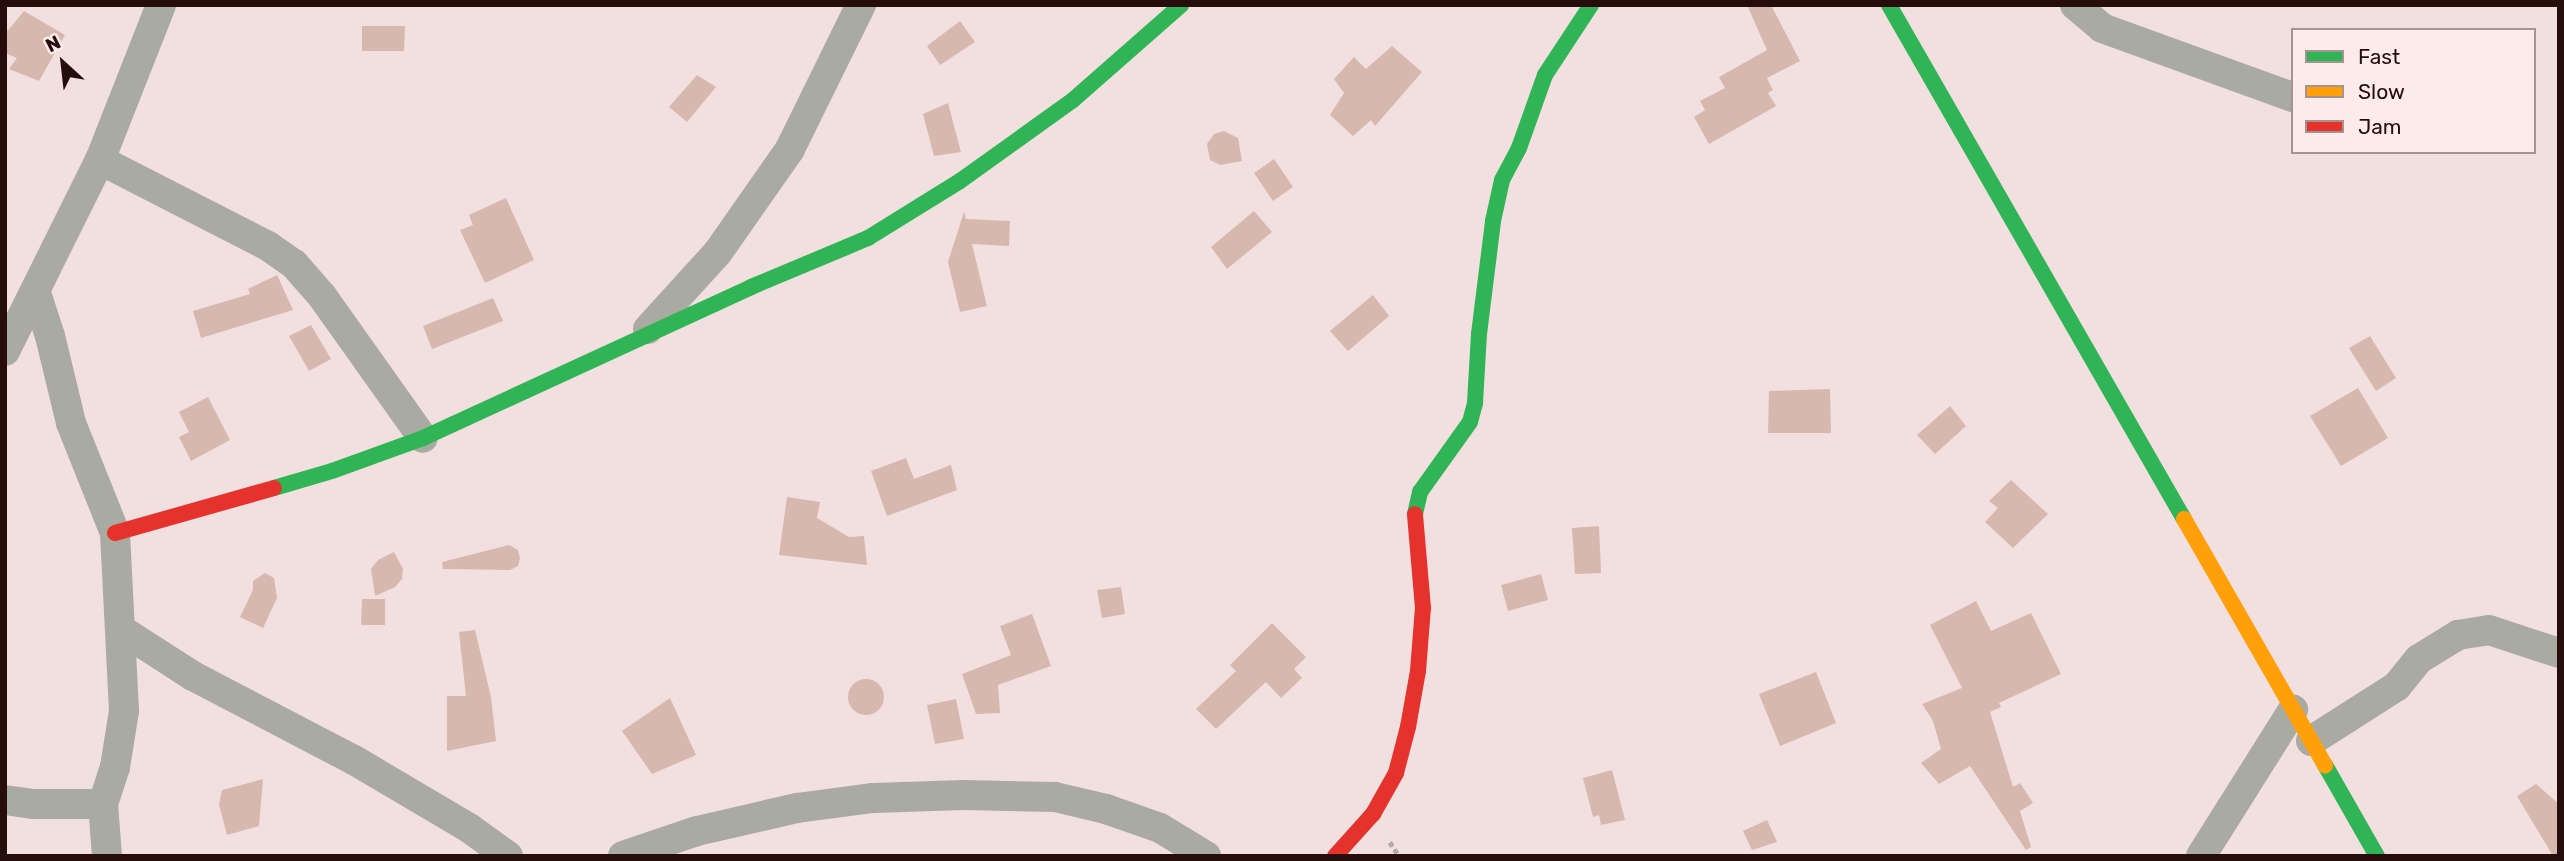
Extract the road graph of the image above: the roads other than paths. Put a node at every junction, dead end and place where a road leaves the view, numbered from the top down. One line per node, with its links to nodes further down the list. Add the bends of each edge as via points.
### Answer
1 (161, 5): 8 (street)
2 (861, 5): 10 (street, via 790,149 718,252)
3 (1181, 5): 10 (street, via 1073,100 961,181 868,238)
4 (1591, 5): 24 (street, via 1545,75 1519,148 1502,180 1479,334 1475,403 1470,422 1420,492 1415,513 1423,608 1419,671 1405,739 1396,773 1373,814)
5 (1889, 5): 16 (street)
6 (2075, 5): 7 (street, via 2102,27)
7 (2291, 96)
8 (100, 160): 9 (street); 12 (street, via 268,246 294,264)
9 (36, 293): 11 (street); 13 (street, via 75,435)
10 (638, 340): 12 (street)
11 (5, 351)
12 (423, 438): 13 (street, via 331,471)
13 (115, 533): 14 (street)
14 (120, 629): 19 (street, via 124,711 115,767); 21 (street, via 193,677 354,760)
15 (2559, 653): 17 (street, via 2489,630 2458,635 2419,659 2397,686)
16 (2293, 710): 17 (street); 25 (street)
17 (2311, 741): 26 (street)
18 (5, 800): 19 (street)
19 (103, 804): 20 (street)
20 (107, 856)
21 (508, 856)
22 (622, 856): 23 (street, via 697,831 797,808 964,795 1055,797 1106,809 1160,828)
23 (1206, 856)
24 (1335, 856)
25 (2201, 856)
26 (2377, 856)

